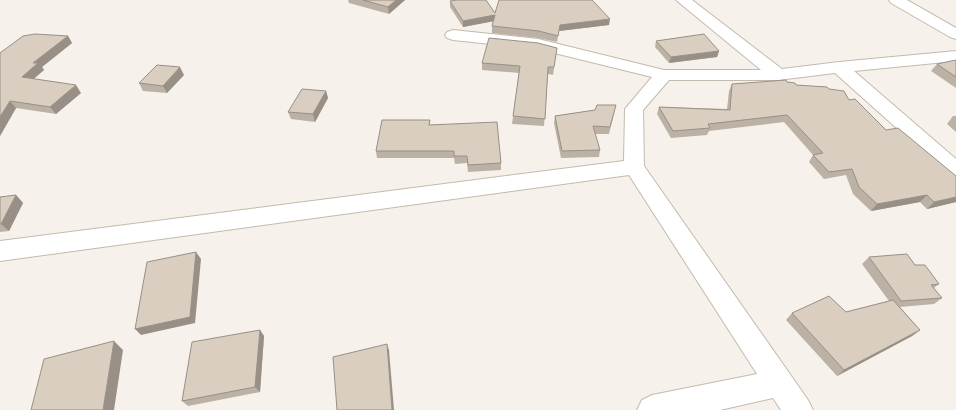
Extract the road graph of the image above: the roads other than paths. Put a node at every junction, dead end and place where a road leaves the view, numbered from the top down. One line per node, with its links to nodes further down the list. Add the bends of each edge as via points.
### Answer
1 (683, 0): 8 (street)
2 (896, 0): 3 (street)
3 (956, 34)
4 (453, 36): 7 (street, via 538,44)
5 (956, 56): 6 (street)
6 (839, 67): 8 (street); 10 (street)
7 (664, 75): 8 (street); 9 (street, via 634,109)
8 (778, 75)
9 (634, 167): 11 (street); 12 (street)
10 (956, 170)
11 (0, 252)
12 (780, 383): 13 (street); 14 (street)
13 (652, 410)
14 (798, 410)

